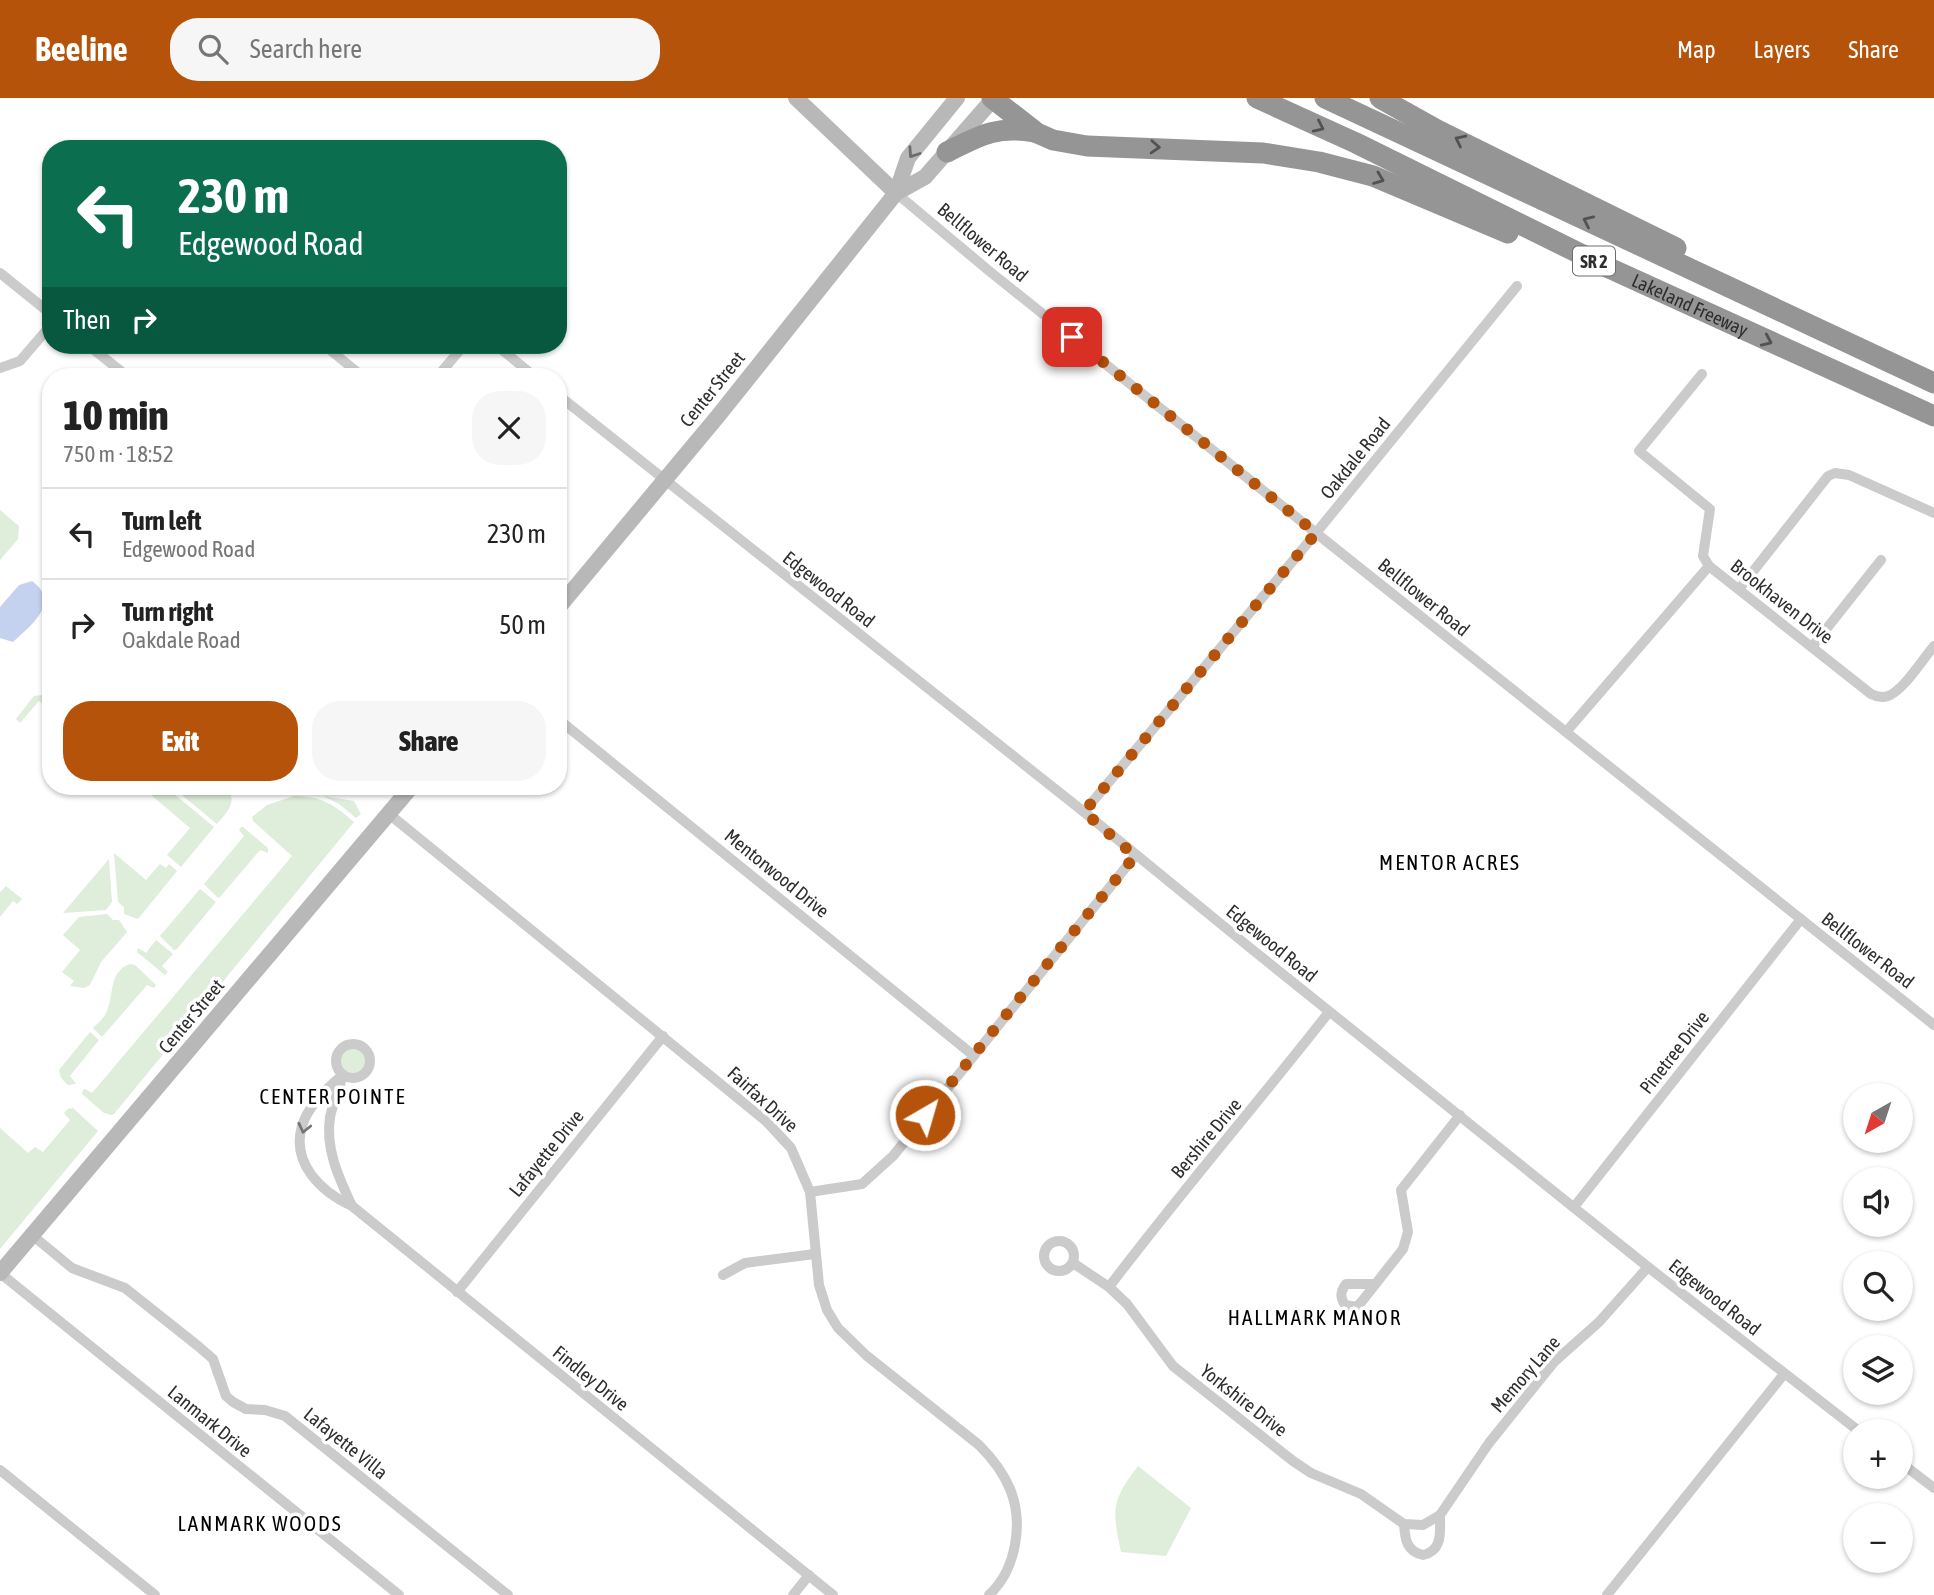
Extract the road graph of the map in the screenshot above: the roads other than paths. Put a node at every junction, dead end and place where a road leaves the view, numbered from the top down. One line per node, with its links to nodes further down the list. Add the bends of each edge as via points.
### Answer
1 (796, 98): 9 (main road)
2 (957, 98): 9 (main road, Center Street, one-way to 9, via 908,158)
3 (993, 98): 7 (highway); 8 (main road, Center Street)
4 (1257, 98): 10 (highway, Lakeland Freeway / SR 2, one-way to 10)
5 (1325, 98): 19 (highway, Lakeland Freeway / SR 2, one-way to 5)
6 (1380, 98): 19 (highway, one-way to 6, via 1848,335)
7 (1037, 133): 8 (highway, via 999,130); 10 (highway, one-way to 10, via 1087,146 1263,153 1319,162 1373,176 1561,256)
8 (947, 152): 9 (main road, Center Street, via 925,177)
9 (896, 193): 29 (main road, Center Street); 31 (street, Bellflower Road)
10 (1609, 268): 28 (highway, Lakeland Freeway / SR 2, one-way to 28)
11 (0, 273): 13 (street)
12 (1517, 286): 31 (street, Oakdale Road)
13 (42, 307)
14 (42, 335): 20 (street, via 20,361)
15 (99, 354): 21 (street)
16 (335, 354): 22 (street)
17 (456, 354): 23 (street)
18 (507, 354): 24 (street)
19 (1894, 365): 26 (highway, Lakeland Freeway / SR 2)
20 (0, 368)
21 (117, 368)
22 (352, 368)
23 (445, 368)
24 (524, 368)
25 (1702, 374): 33 (street, via 1639,451 1710,509 1703,556)
26 (1934, 383)
27 (567, 403): 29 (street, Edgewood Road)
28 (1934, 416)
29 (664, 480): 35 (main road, Center Street); 41 (street, Edgewood Road)
30 (1934, 513): 34 (street, via 1835,473 1822,482)
31 (1316, 533): 39 (street, Bellflower Road); 41 (street, Oakdale Road)
32 (1881, 561): 37 (street)
33 (1709, 566): 34 (street, Brookhaven Drive); 39 (street, Brookhaven Drive)
34 (1740, 588): 37 (street, Brookhaven Drive)
35 (567, 597)
36 (1934, 646): 37 (street, Brookhaven Drive, via 1896,692 1884,698 1871,694)
37 (1812, 647)
38 (567, 726): 48 (street, Mentorwood Drive)
39 (1566, 732): 44 (street, Bellflower Road)
40 (405, 795): 42 (main road, Center Street)
41 (1084, 812): 43 (street, Edgewood Road)
42 (389, 814): 47 (street, Fairfax Drive); 53 (main road, Center Street)
43 (1135, 856): 45 (street, Edgewood Road); 48 (street)
44 (1801, 919): 46 (street, Bellflower Road); 52 (street, Pinetree Drive)
45 (1329, 1012): 49 (street, Edgewood Road); 60 (street, Bershire Drive)
46 (1934, 1025)
47 (663, 1036): 50 (street, Fairfax Drive, via 766,1121 791,1148); 61 (street, Lafayette Drive)
48 (973, 1055): 50 (street, via 893,1156 862,1184)
49 (1460, 1115): 52 (street, Edgewood Road); 59 (street, via 1401,1190 1408,1232 1403,1250)
50 (810, 1192): 54 (street, Fairfax Drive)
51 (352, 1206): 51 (street, Findley Drive, one-way to 51, via 328,1134 343,1075 304,1120 301,1147 302,1159 318,1184); 61 (street, Findley Drive)
52 (1574, 1207): 56 (street, Edgewood Road)
53 (32, 1235): 57 (main road, Center Street); 72 (street, Lafayette Villa, via 72,1268 125,1288 213,1359 226,1396 233,1402 285,1416)
54 (815, 1254): 58 (street, via 745,1263); 75 (street, Fairfax Drive, via 819,1285 838,1328 979,1445 1003,1474 1015,1506 1016,1535 1010,1562)
55 (1073, 1263): 60 (street, Yorkshire Drive)
56 (1648, 1267): 62 (street, Edgewood Road); 67 (street, Memory Lane, via 1599,1322 1554,1362 1489,1443)
57 (0, 1273): 71 (street, Lanmark Drive)
58 (723, 1275)
59 (1375, 1284)
60 (1109, 1287): 68 (street, Yorkshire Drive, via 1172,1366 1293,1461 1361,1494)
61 (457, 1292): 69 (street, Findley Drive)
62 (1784, 1374): 63 (street, Edgewood Road); 76 (street)
63 (1843, 1419)
64 (0, 1470): 70 (street)
65 (1913, 1472): 66 (street)
66 (1934, 1488)
67 (1440, 1516): 68 (street, Memory Lane, via 1423,1525); 68 (street, Memory Lane, via 1439,1543 1423,1555 1405,1541)
68 (1404, 1524)
69 (809, 1575): 73 (street); 74 (street)
70 (155, 1595)
71 (398, 1595)
72 (508, 1595)
73 (793, 1595)
74 (833, 1595)
75 (989, 1595)
76 (1607, 1595)

